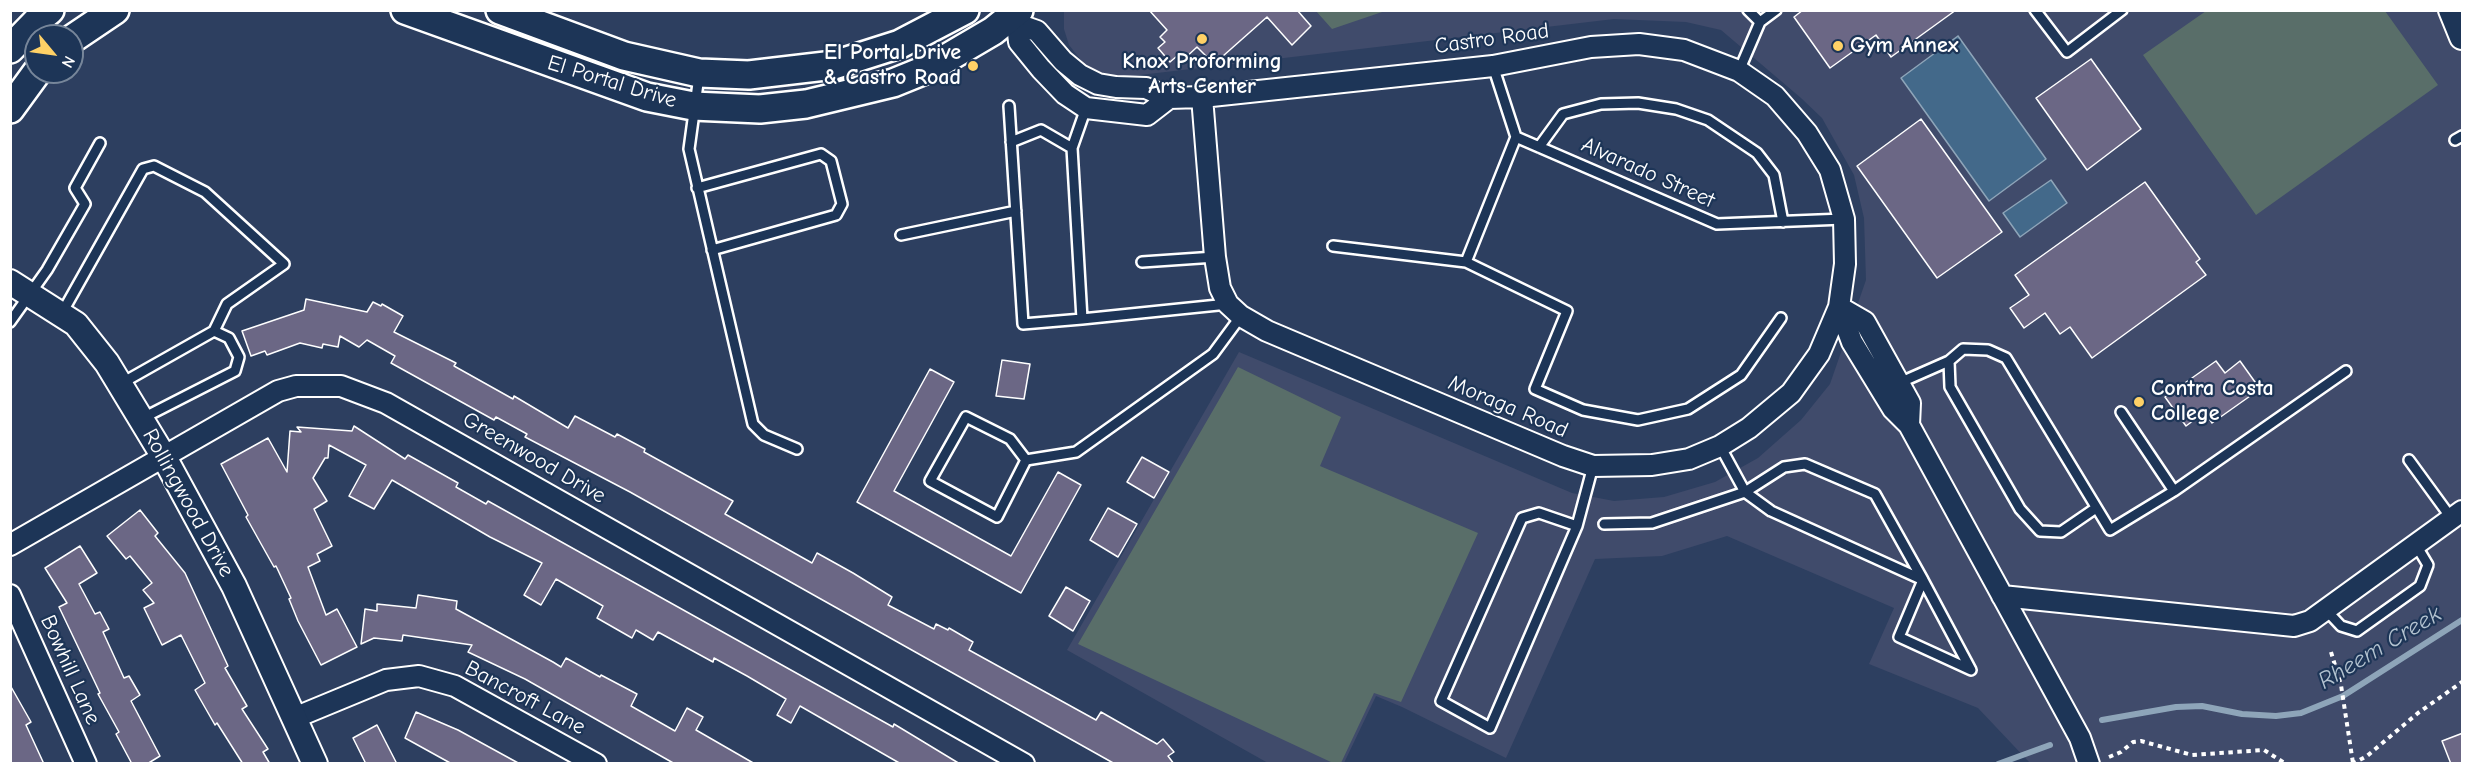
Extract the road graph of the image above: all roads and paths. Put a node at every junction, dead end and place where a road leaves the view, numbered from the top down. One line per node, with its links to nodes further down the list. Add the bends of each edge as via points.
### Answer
1 (115, 10): 13 (main road)
2 (405, 10): 22 (main road, El Portal Drive, via 616,88)
3 (501, 10): 18 (main road, El Portal Drive, via 624,56)
4 (965, 10): 18 (main road, El Portal Drive, via 900,44 834,65 754,75)
5 (1748, 10): 12 (lane)
6 (1776, 10): 12 (lane)
7 (2035, 10): 8 (lane, via 2067,52)
8 (2122, 10)
9 (2451, 10): 14 (street)
10 (41, 14): 15 (main road)
11 (1013, 16): 21 (street, Castro Road, via 1037,30 1080,75 1098,84 1146,88); 22 (main road, El Portal Drive, via 930,68 859,93 759,109); 24 (street, via 1019,42 1065,94)
12 (1760, 22): 17 (lane)
13 (84, 31)
14 (2463, 37)
15 (10, 49)
16 (1492, 66): 17 (street, Castro Road, via 1592,47 1639,44 1684,50); 20 (street, Castro Road); 26 (lane)
17 (1739, 71): 33 (street, Castro Road, via 1775,96 1807,133 1830,170)
18 (699, 73): 22 (lane)
19 (28, 84): 25 (main road)
20 (1202, 97): 21 (street, Castro Road); 38 (street)
21 (1169, 98): 24 (street, via 1147,115)
22 (693, 106): 31 (lane, via 689,149)
23 (1009, 106): 27 (lane)
24 (1086, 108): 30 (lane)
25 (10, 109)
26 (1516, 137): 29 (lane, Alvarado Street); 40 (lane)
27 (1011, 142): 30 (lane, via 1041,130); 32 (lane)
28 (100, 143): 41 (lane, via 75,188 85,204 48,270)
29 (1539, 147): 34 (lane, Alvarado Street, via 1717,224); 34 (lane, via 1563,114 1601,104 1638,103 1676,109 1708,120 1757,153 1774,175)
30 (1072, 148): 46 (lane)
31 (698, 188): 37 (lane); 37 (lane, via 821,154 831,160 842,204 836,215)
32 (1016, 211): 35 (lane); 46 (lane, via 1023,324)
33 (1844, 219): 34 (lane, Alvarado Street); 42 (street, Moraga Road, via 1845,264)
34 (1783, 222)
35 (901, 235)
36 (1333, 246): 40 (lane)
37 (712, 250): 57 (lane, via 753,424 764,435)
38 (1215, 257): 39 (lane); 43 (street, via 1220,288)
39 (1142, 262)
40 (1466, 262): 45 (lane, via 1567,311 1535,389 1583,410 1638,420 1688,409 1741,375)
41 (20, 287): 44 (street, Rollingwood Drive); 47 (lane)
42 (1839, 307): 51 (street, via 1866,322); 55 (street, via 1852,342 1893,409); 56 (street, Moraga Road, via 1819,354 1791,393)
43 (1235, 310): 46 (lane); 59 (lane, via 1213,354 1076,452); 61 (street, Moraga Road, via 1267,331)
44 (62, 313): 48 (lane, via 143,169 154,166 205,192 284,264 227,304); 52 (street, Rollingwood Drive, via 91,340)
45 (1781, 318)
46 (1082, 319)
47 (10, 322)
48 (214, 331): 52 (lane); 54 (lane, via 229,338 234,347 239,357 235,371)
49 (1949, 361): 51 (lane); 64 (lane, via 1964,349 1988,350 2006,358); 64 (lane, via 1950,387 2020,508 2040,531 2061,532)
50 (2346, 371): 62 (lane)
51 (1899, 383): 55 (street, via 1910,403)
52 (120, 384): 54 (street, Rollingwood Drive)
53 (2121, 412): 62 (lane)
54 (141, 419): 58 (street, Rollingwood Drive)
55 (1909, 425): 72 (street)
56 (1720, 446): 61 (street, Moraga Road, via 1689,459 1652,465); 63 (lane)
57 (798, 449)
58 (164, 457): 68 (street, Greenwood Drive); 76 (street, Rollingwood Drive, via 234,586); 82 (street, Greenwood Drive, via 278,391 296,386 341,386 386,403)
59 (1026, 459): 59 (lane, via 997,517 930,481 966,417 1010,440)
60 (2409, 460): 65 (lane)
61 (1593, 466): 67 (lane)
62 (2174, 491): 64 (lane, via 2110,530)
63 (1745, 492): 66 (lane, via 1652,523); 70 (lane, via 1771,511); 70 (lane, via 1784,467 1805,464 1875,494)
64 (2096, 508)
65 (2457, 515): 69 (street)
66 (1604, 524)
67 (1577, 526): 67 (lane, via 1490,728 1441,701 1522,518 1539,513)
68 (10, 545)
69 (2416, 545): 73 (street); 73 (lane, via 2428,565 2420,586 2357,631 2342,626)
70 (1923, 580): 70 (lane, via 1966,660 1971,670 1899,637)
71 (10, 595): 79 (street, Bowhill Lane)
72 (2002, 596): 73 (street, via 2277,626 2310,621); 83 (street, via 2080,738)
73 (2326, 610)
74 (2331, 652): 78 (path, via 2341,685)
75 (2463, 682): 78 (path, via 2367,756)
76 (294, 718): 80 (street, Rollingwood Drive); 81 (street, Bancroft Lane, via 386,680 419,676 455,686)
77 (2109, 757): 84 (path, via 2141,741 2192,755 2264,750)
78 (2352, 763)
79 (86, 764)
80 (315, 764)
81 (596, 764)
82 (1024, 764)
83 (2089, 764)
84 (2286, 764)

